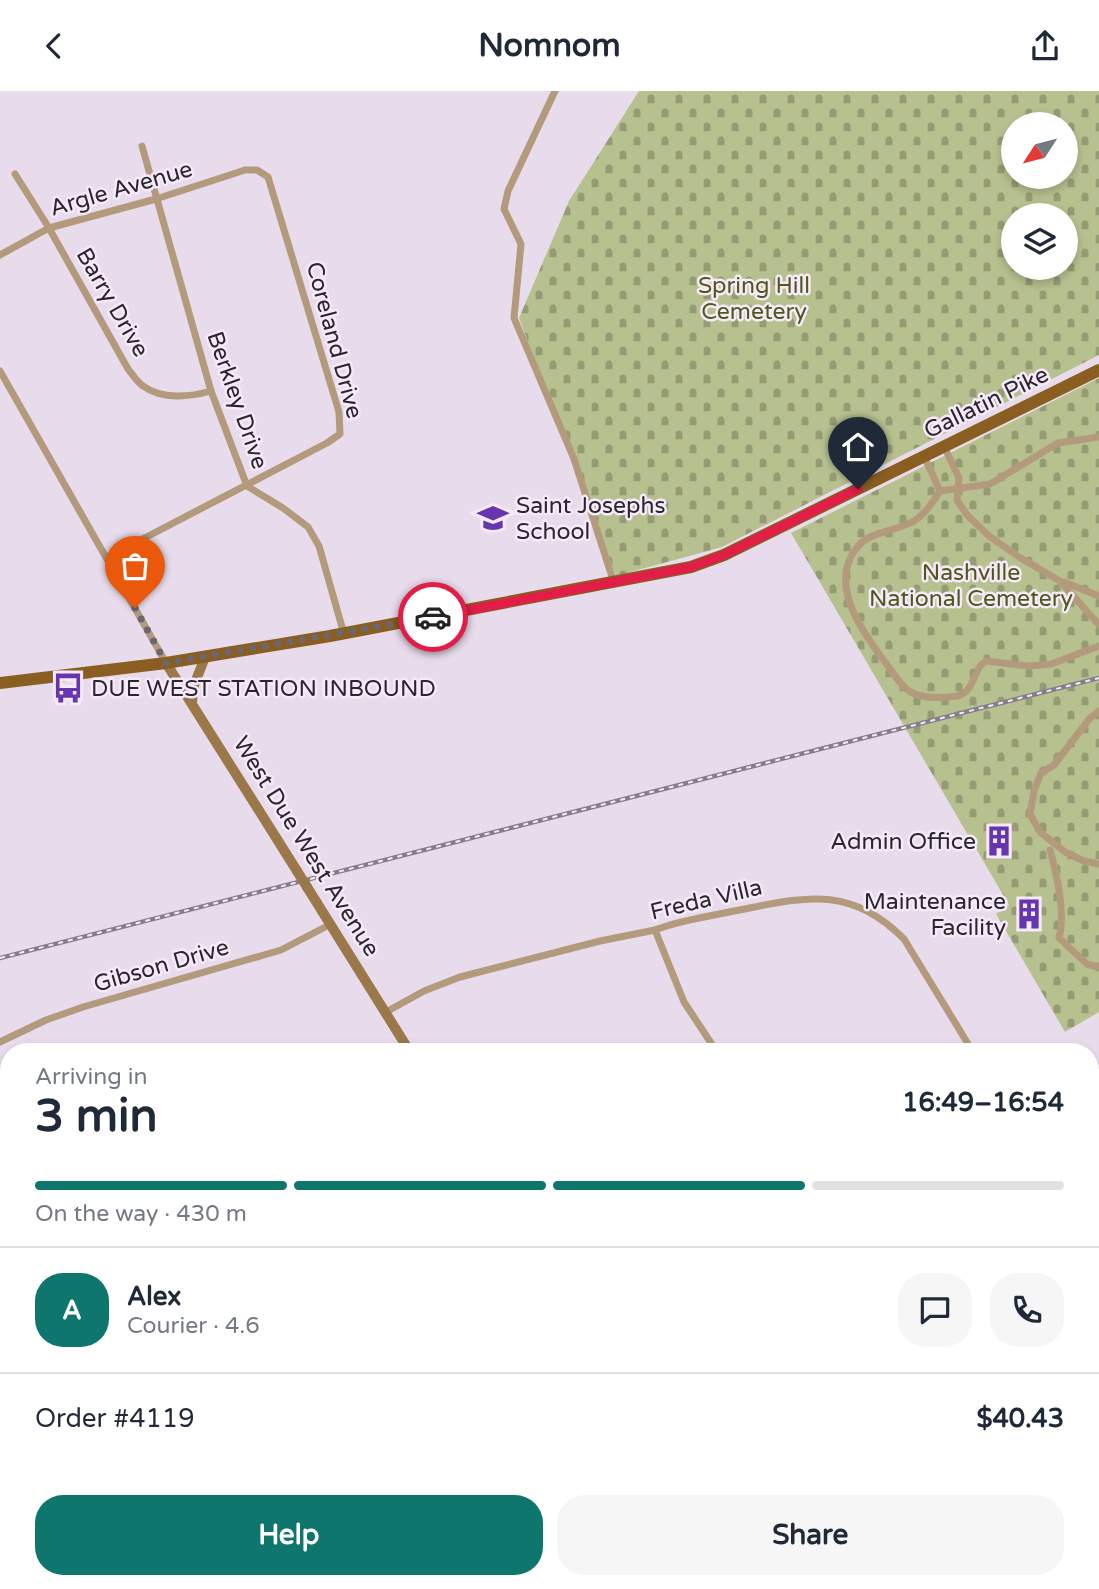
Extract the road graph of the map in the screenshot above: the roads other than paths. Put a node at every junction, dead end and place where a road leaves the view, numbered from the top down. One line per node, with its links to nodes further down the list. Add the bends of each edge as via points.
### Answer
1 (555, 91): 19 (street, via 504,209 522,244 514,319 574,459)
2 (142, 146): 5 (street, Berkley Drive)
3 (257, 170): 5 (street, Argle Avenue); 14 (street, Coreland Drive, via 268,177 341,425 340,434 327,443)
4 (15, 174): 6 (street, Barry Drive)
5 (156, 199): 6 (street, Argle Avenue); 10 (street, Berkley Drive)
6 (49, 228): 7 (street, Argle Avenue); 10 (street, Barry Drive, via 128,369 143,386 175,396)
7 (0, 255)
8 (1099, 370): 12 (main road, Gallatin Pike)
9 (0, 371): 17 (street)
10 (211, 391): 14 (street, Berkley Drive)
11 (1099, 437): 15 (street, via 1058,443 998,481)
12 (944, 446): 13 (main road, Gallatin Pike); 15 (street, via 959,478)
13 (924, 456): 16 (street); 19 (main road, Gallatin Pike, via 724,555)
14 (247, 486): 17 (street, Coreland Drive); 22 (street, Berkley Drive, via 308,527 319,546)
15 (958, 489): 16 (street); 18 (street, via 958,502 975,523 1019,557)
16 (940, 491): 23 (street, via 911,523 865,539 846,567 853,611 868,640 901,683 911,692 930,697 959,695 970,689 976,671 986,661 1051,664)
17 (108, 557): 25 (street)
18 (1060, 580): 20 (street); 21 (street)
19 (614, 583): 22 (main road, Gallatin Pike)
20 (1099, 596)
21 (1099, 625)
22 (344, 634): 24 (main road, Gallatin Pike)
23 (1099, 646)
24 (205, 657): 25 (main road, Gallatin Pike); 27 (main road, via 192,688)
25 (166, 663): 26 (main road, Gallatin Pike); 27 (main road, West Due West Avenue)
26 (0, 683)
27 (192, 703): 31 (main road, West Due West Avenue, bridge)
28 (1099, 711): 30 (street, via 1055,765 1041,773 1030,814 1040,832 1065,852)
29 (1050, 850): 33 (street, via 1058,879 1059,938 1087,964)
30 (1099, 864)
31 (331, 924): 34 (main road, West Due West Avenue); 35 (street, Gibson Drive, via 281,950 83,1007)
32 (655, 930): 34 (street, Freda Villa, via 460,977); 37 (street, via 684,1002); 38 (street, Freda Villa, via 806,897 854,905 888,923 904,939)
33 (1099, 968)
34 (386, 1012): 36 (main road, West Due West Avenue)
35 (0, 1042)
36 (405, 1043)
37 (711, 1043)
38 (968, 1043)

